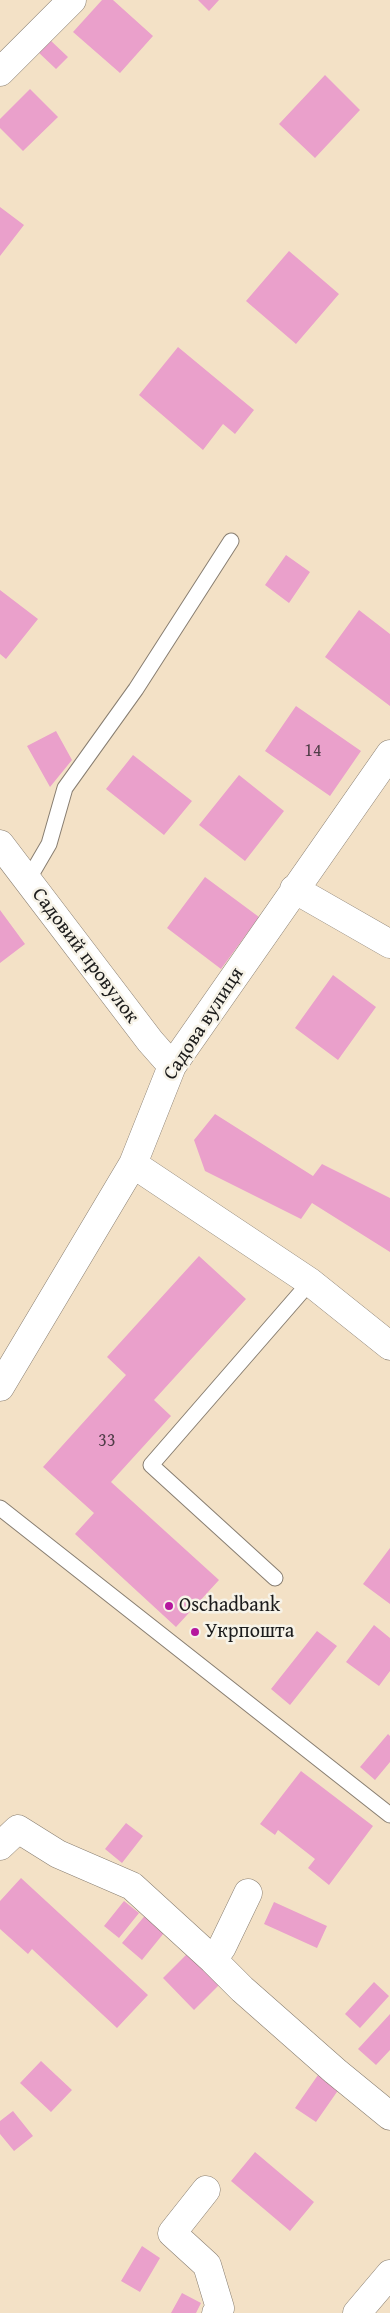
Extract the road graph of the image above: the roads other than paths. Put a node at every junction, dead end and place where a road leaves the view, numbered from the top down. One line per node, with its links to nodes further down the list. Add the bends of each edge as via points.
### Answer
1 (72, 0): 2 (street)
2 (0, 72)
3 (231, 541): 6 (lane, via 136,689 65,788 49,844)
4 (390, 754): 7 (street, Садова вулиця)
5 (0, 844): 6 (street, Садовий провулок)
6 (28, 880): 9 (street, Садовий провулок)
7 (294, 889): 8 (street); 9 (street, Садова вулиця)
8 (390, 944)
9 (172, 1066): 10 (street, Садова вулиця)
10 (133, 1164): 11 (street); 13 (street, Садова вулиця)
11 (310, 1282): 12 (street); 15 (lane, via 151,1465)
12 (390, 1346)
13 (0, 1387)
14 (0, 1508): 16 (lane)
15 (275, 1578)
16 (390, 1816)
17 (0, 1846): 19 (street, via 18,1829 58,1854 132,1886)
18 (248, 1893): 19 (street)
19 (212, 1960): 20 (street)
20 (390, 2116)
21 (206, 2190): 23 (street, via 172,2233 207,2265 220,2308)
22 (390, 2274): 24 (street)
23 (216, 2313)
24 (357, 2313)

